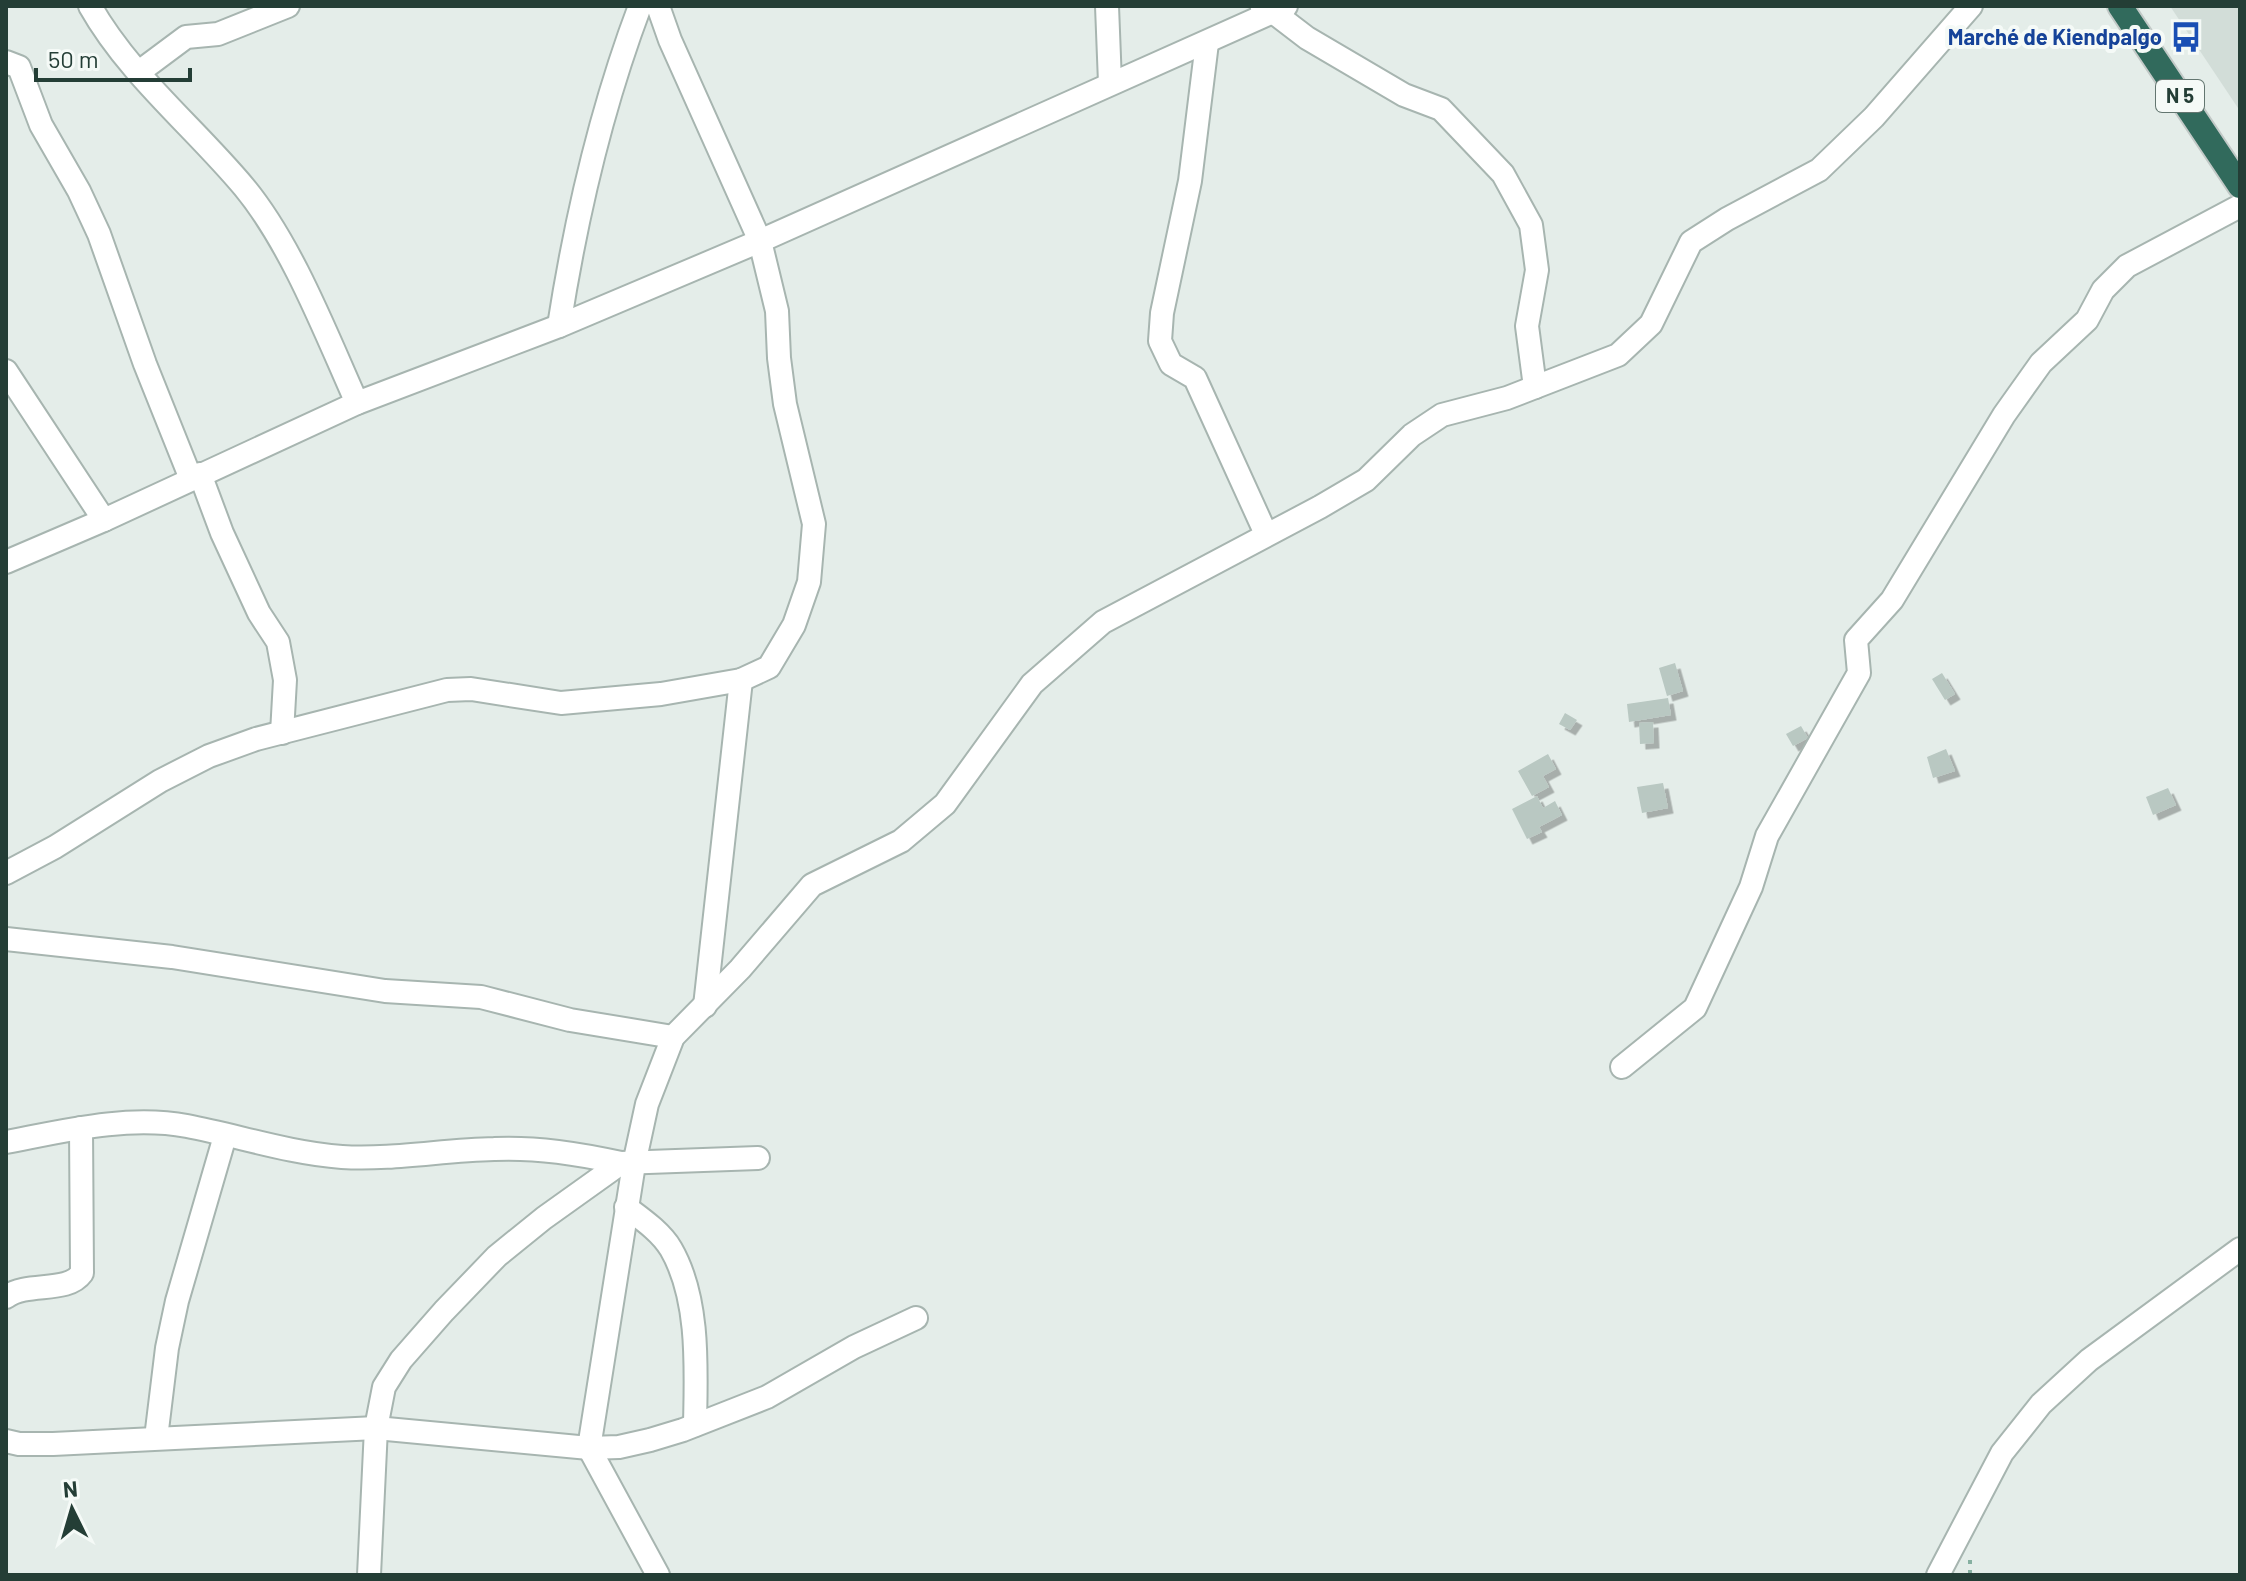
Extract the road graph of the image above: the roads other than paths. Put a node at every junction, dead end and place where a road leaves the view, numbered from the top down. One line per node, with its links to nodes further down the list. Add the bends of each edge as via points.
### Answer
1 (90, 6): 11 (street)
2 (288, 6): 11 (street, via 218,34 186,37)
3 (640, 6): 16 (street, via 608,97)
4 (658, 6): 15 (street)
5 (1107, 6): 12 (street)
6 (1971, 6): 18 (street, via 1874,117 1819,170 1691,242 1651,324 1618,355)
7 (2120, 6): 13 (highway, N 5)
8 (1272, 8): 9 (street); 18 (street, via 1307,38 1404,95 1441,109 1503,174 1531,225 1537,270 1527,326)
9 (1207, 43): 12 (street); 22 (street, via 1190,181 1160,341 1171,364 1195,378)
10 (6, 62): 20 (street, via 19,67 41,125 99,234 145,364)
11 (139, 72): 19 (street, via 245,188 282,242)
12 (1110, 83): 15 (street)
13 (2240, 186)
14 (2240, 206): 30 (street, via 2127,266 2103,290 2087,320 2041,363 1892,600 1856,640 1859,673 1767,836 1751,887 1695,1008)
15 (760, 241): 16 (street); 24 (street, via 777,311 785,404 814,524 809,582 794,625 769,667)
16 (559, 326): 19 (street)
17 (6, 371): 21 (street)
18 (1535, 387): 22 (street, via 1442,415 1412,435 1366,480)
19 (357, 403): 20 (street)
20 (196, 476): 21 (street); 25 (street, via 259,613 278,642 285,680)
21 (104, 520): 23 (street)
22 (1266, 534): 28 (street, via 1103,622 1032,684 945,804 901,841 812,885)
23 (6, 562)
24 (741, 680): 25 (street, via 561,703 447,690); 28 (street)
25 (282, 733): 26 (street, via 209,756)
26 (6, 873)
27 (9, 934): 29 (street, via 385,991 481,997 570,1020)
28 (705, 1006): 29 (street)
29 (673, 1037): 35 (street)
30 (1622, 1067)
31 (81, 1128): 32 (street, via 134,1123 185,1126); 33 (street); 38 (street, via 82,1273 71,1283 18,1289)
32 (225, 1136): 35 (street, via 344,1157 550,1150); 42 (street, via 177,1301)
33 (6, 1142)
34 (758, 1158): 35 (street)
35 (627, 1164): 36 (street); 41 (street, via 544,1218 497,1256 444,1311 384,1387)
36 (626, 1207): 40 (street, via 671,1249 681,1275 696,1352); 44 (street)
37 (2240, 1249): 47 (street, via 2089,1360 2041,1404 2002,1453)
38 (6, 1297)
39 (916, 1318): 40 (street, via 767,1397)
40 (695, 1425): 44 (street, via 619,1447)
41 (376, 1428): 42 (street); 44 (street); 45 (street)
42 (156, 1438): 43 (street)
43 (6, 1441)
44 (589, 1448): 46 (street)
45 (369, 1575)
46 (658, 1575)
47 (1938, 1575)

